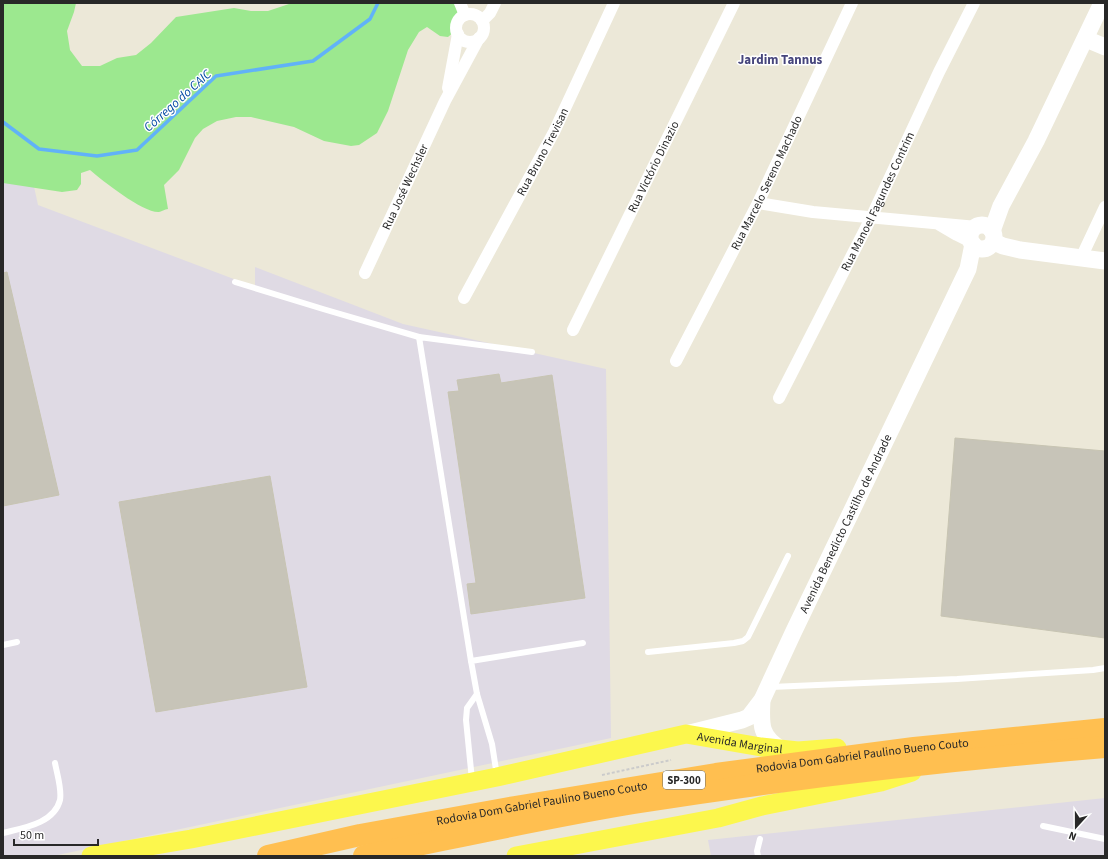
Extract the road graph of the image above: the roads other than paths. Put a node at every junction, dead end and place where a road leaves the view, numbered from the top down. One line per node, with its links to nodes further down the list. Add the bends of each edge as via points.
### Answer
1 (460, 3): 8 (street)
2 (495, 3): 9 (street)
3 (614, 3): 23 (street, Rua Bruno Trevisan, via 554,132)
4 (734, 3): 24 (street, Rua Victório Dinazio)
5 (852, 3): 15 (street, Rua Marcelo Sereno Machado)
6 (974, 3): 17 (street, Rua Manoel Fagundes Contrim)
7 (1102, 3): 12 (main road)
8 (465, 15): 9 (street, via 474,15); 10 (street, via 456,25)
9 (482, 21): 11 (street, via 482,35)
10 (458, 34): 11 (street, via 460,38 470,42); 14 (street, Rua José Wechsler)
11 (478, 38): 14 (street, Rua José Wechsler)
12 (1086, 39): 13 (main road); 18 (main road, via 1036,141)
13 (1105, 47)
14 (445, 101): 21 (street, Rua José Wechsler)
15 (758, 203): 17 (street); 27 (street, Rua Marcelo Sereno Machado)
16 (1105, 207): 19 (street)
17 (871, 218): 18 (street, via 938,224); 28 (street, Rua Manoel Fagundes Contrim)
18 (982, 237): 19 (main road, via 1020,250); 36 (main road, Avenida Benedicto Castilho de Andrade)
19 (1081, 258): 20 (main road)
20 (1105, 261)
21 (365, 273)
22 (235, 282): 25 (lane)
23 (464, 298)
24 (573, 330)
25 (419, 337): 26 (lane); 34 (lane)
26 (532, 352)
27 (676, 361)
28 (779, 398)
29 (788, 556): 33 (lane, via 748,637 743,641)
30 (16, 642): 32 (lane)
31 (583, 643): 34 (lane)
32 (3, 645)
33 (648, 652)
34 (471, 661): 37 (lane)
35 (1105, 668): 36 (lane)
36 (766, 693): 39 (main road, Avenida Benedicto Castilho de Andrade, via 749,717); 42 (main road, via 761,722 763,730 768,739)
37 (477, 694): 45 (lane, via 492,744); 46 (lane, via 467,708 466,720)
38 (1105, 729): 40 (highway, Rodovia Dom Gabriel Paulino Bueno Couto / SP-300)
39 (686, 734): 42 (main road, Avenida Marginal); 45 (main road)
40 (938, 746): 42 (main road, Avenida Marginal, via 899,743 798,751); 52 (highway, Rodovia Dom Gabriel Paulino Bueno Couto / SP-300, via 716,774 360,835)
41 (1105, 747): 43 (highway, Rodovia Dom Gabriel Paulino Bueno Couto / SP-300)
42 (781, 749)
43 (954, 760): 53 (highway, Rodovia Dom Gabriel Paulino Bueno Couto / SP-300, via 809,777 633,803); 54 (main road, via 880,782 762,806 718,818)
44 (55, 763): 48 (lane, via 60,800 53,813 39,822)
45 (497, 778): 46 (main road)
46 (473, 782): 51 (main road, via 191,839)
47 (1043, 826): 50 (lane)
48 (3, 833)
49 (760, 839): 55 (lane)
50 (1105, 839)
51 (91, 856)
52 (268, 856)
53 (364, 856)
54 (516, 856)
55 (758, 856)

